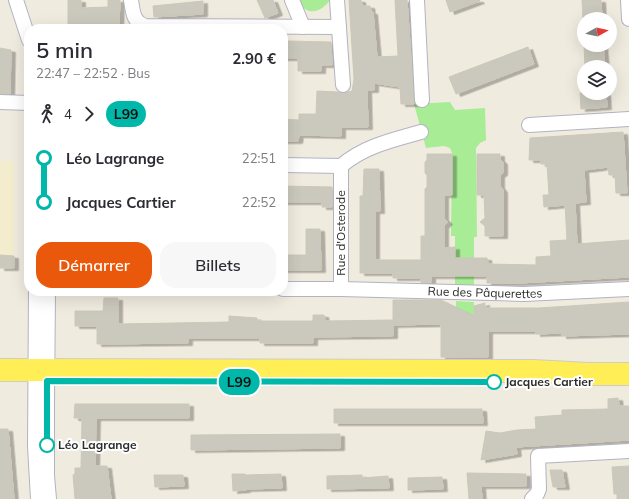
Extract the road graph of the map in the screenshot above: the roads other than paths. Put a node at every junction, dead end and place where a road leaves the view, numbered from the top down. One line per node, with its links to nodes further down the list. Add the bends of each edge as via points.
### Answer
1 (16, 0): 9 (street)
2 (131, 0): 8 (street, via 134,16)
3 (292, 0): 11 (street)
4 (337, 0): 12 (street)
5 (417, 0): 14 (street)
6 (628, 0): 7 (street)
7 (629, 19)
8 (140, 24)
9 (24, 25)
10 (288, 27): 11 (street)
11 (304, 27): 12 (street)
12 (339, 27): 13 (street)
13 (342, 85)
14 (422, 100)
15 (0, 102): 16 (street)
16 (24, 103)
17 (629, 119): 18 (street)
18 (529, 125)
19 (422, 132): 21 (street, via 366,149)
20 (288, 166): 21 (street)
21 (341, 166): 23 (street, Rue d'Osterode)
22 (288, 289): 23 (street, Rue d'Osterode)
23 (341, 289): 24 (street, Rue des Pâquerettes, via 524,294)
24 (629, 289)
25 (36, 296): 29 (street)
26 (48, 296): 29 (street)
27 (0, 370): 29 (main road)
28 (629, 374): 29 (main road, via 533,371)
29 (41, 376): 30 (main road); 32 (street, via 35,451); 33 (street)
30 (0, 381)
31 (629, 451): 34 (street, via 538,456 539,490)
32 (38, 499)
33 (49, 499)
34 (532, 499)

